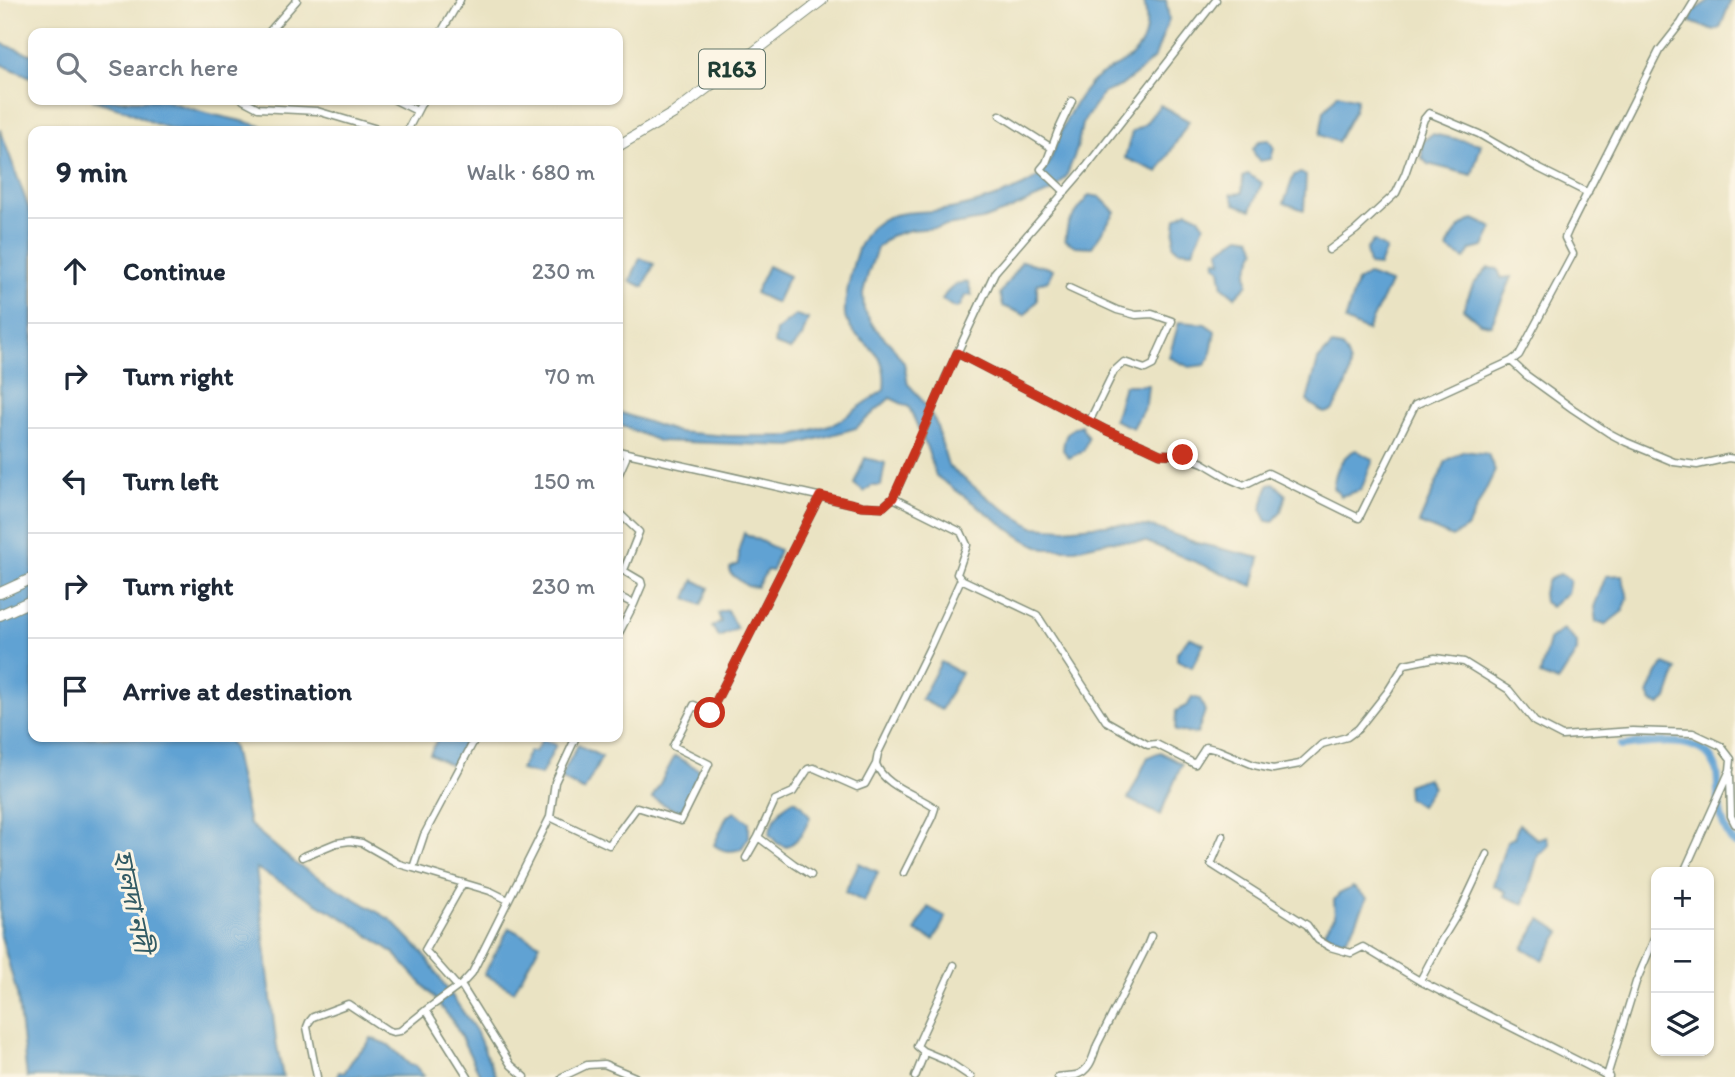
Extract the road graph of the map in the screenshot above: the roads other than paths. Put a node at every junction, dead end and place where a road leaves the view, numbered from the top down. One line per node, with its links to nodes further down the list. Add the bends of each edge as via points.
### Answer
1 (297, 0): 6 (street)
2 (460, 0): 7 (street)
3 (822, 0): 16 (main road, R163, via 674,113)
4 (1216, 0): 18 (street, via 1086,167)
5 (1695, 0): 19 (street, via 1659,51)
6 (273, 28)
7 (444, 28)
8 (1072, 101): 17 (street)
9 (252, 105): 14 (street, via 317,111)
10 (405, 105): 12 (street)
11 (420, 105): 12 (street)
12 (417, 111): 15 (street)
13 (1000, 115): 17 (street)
14 (367, 126)
15 (410, 126)
16 (623, 143)
17 (1052, 148): 18 (street, via 1041,169)
18 (1062, 190): 22 (street, via 995,272)
19 (1588, 193): 20 (street, via 1479,134 1429,113 1396,193); 23 (street, via 1565,239 1573,254 1519,355)
20 (1329, 250)
21 (1069, 288): 24 (street, via 1117,310 1172,321 1153,365 1145,369 1124,362 1114,371)
22 (957, 353): 24 (street); 28 (street)
23 (1511, 360): 24 (street, via 1415,405 1359,518 1268,473 1244,485 1203,463 1183,455 1160,454); 26 (street, via 1526,375 1626,442 1674,462 1697,465)
24 (1088, 422)
25 (623, 452): 27 (street)
26 (1735, 459)
27 (820, 496): 28 (street, via 883,507); 43 (street, via 710,713 694,705 673,746 709,764 681,821 637,807 609,845)
28 (893, 498): 30 (street, via 961,532 967,545 957,574)
29 (623, 517): 35 (street, via 639,532 624,569 642,583)
30 (961, 579): 40 (street, via 1037,615 1107,722 1195,764 1206,747 1273,769 1300,764 1322,744 1358,729 1405,664 1435,658 1464,662 1509,690 1535,722 1562,736 1693,733); 41 (street)
31 (28, 580): 32 (main road)
32 (0, 593)
33 (623, 598): 35 (street)
34 (28, 602): 36 (main road)
35 (634, 604): 37 (street)
36 (0, 615)
37 (623, 625)
38 (473, 742): 51 (street, via 424,835)
39 (574, 742): 43 (street, via 555,782)
40 (1733, 757): 42 (street)
41 (876, 764): 46 (street, via 857,787 808,769 793,792 775,800); 52 (street, via 891,783 934,808)
42 (1730, 770): 44 (street); 50 (street)
43 (550, 817): 55 (street)
44 (1735, 824)
45 (1223, 836): 59 (street, via 1211,864 1307,925 1329,947 1351,953 1363,947)
46 (758, 837): 49 (street); 53 (street)
47 (1487, 854): 59 (street)
48 (302, 857): 51 (street, via 350,841)
49 (746, 858)
50 (1686, 867)
51 (413, 868): 54 (street)
52 (904, 873)
53 (811, 875)
54 (463, 883): 55 (street); 60 (street, via 425,950)
55 (508, 900): 60 (street, via 472,973)
56 (1151, 936): 70 (street, via 1092,1062 1082,1072)
57 (1651, 947): 71 (street)
58 (954, 965): 62 (street, via 917,1046)
59 (1420, 981): 71 (street)
60 (458, 987): 61 (street); 65 (street, via 511,1065)
61 (426, 1010): 63 (street, via 400,1031 387,1030 348,1004 313,1017 307,1027); 64 (street)
62 (923, 1051): 68 (street); 69 (street, via 947,1060)
63 (317, 1077)
64 (468, 1077)
65 (525, 1077)
66 (562, 1077): 67 (street, via 587,1065 604,1064)
67 (635, 1077)
68 (915, 1077)
69 (971, 1077)
70 (1058, 1077)
71 (1607, 1077)

